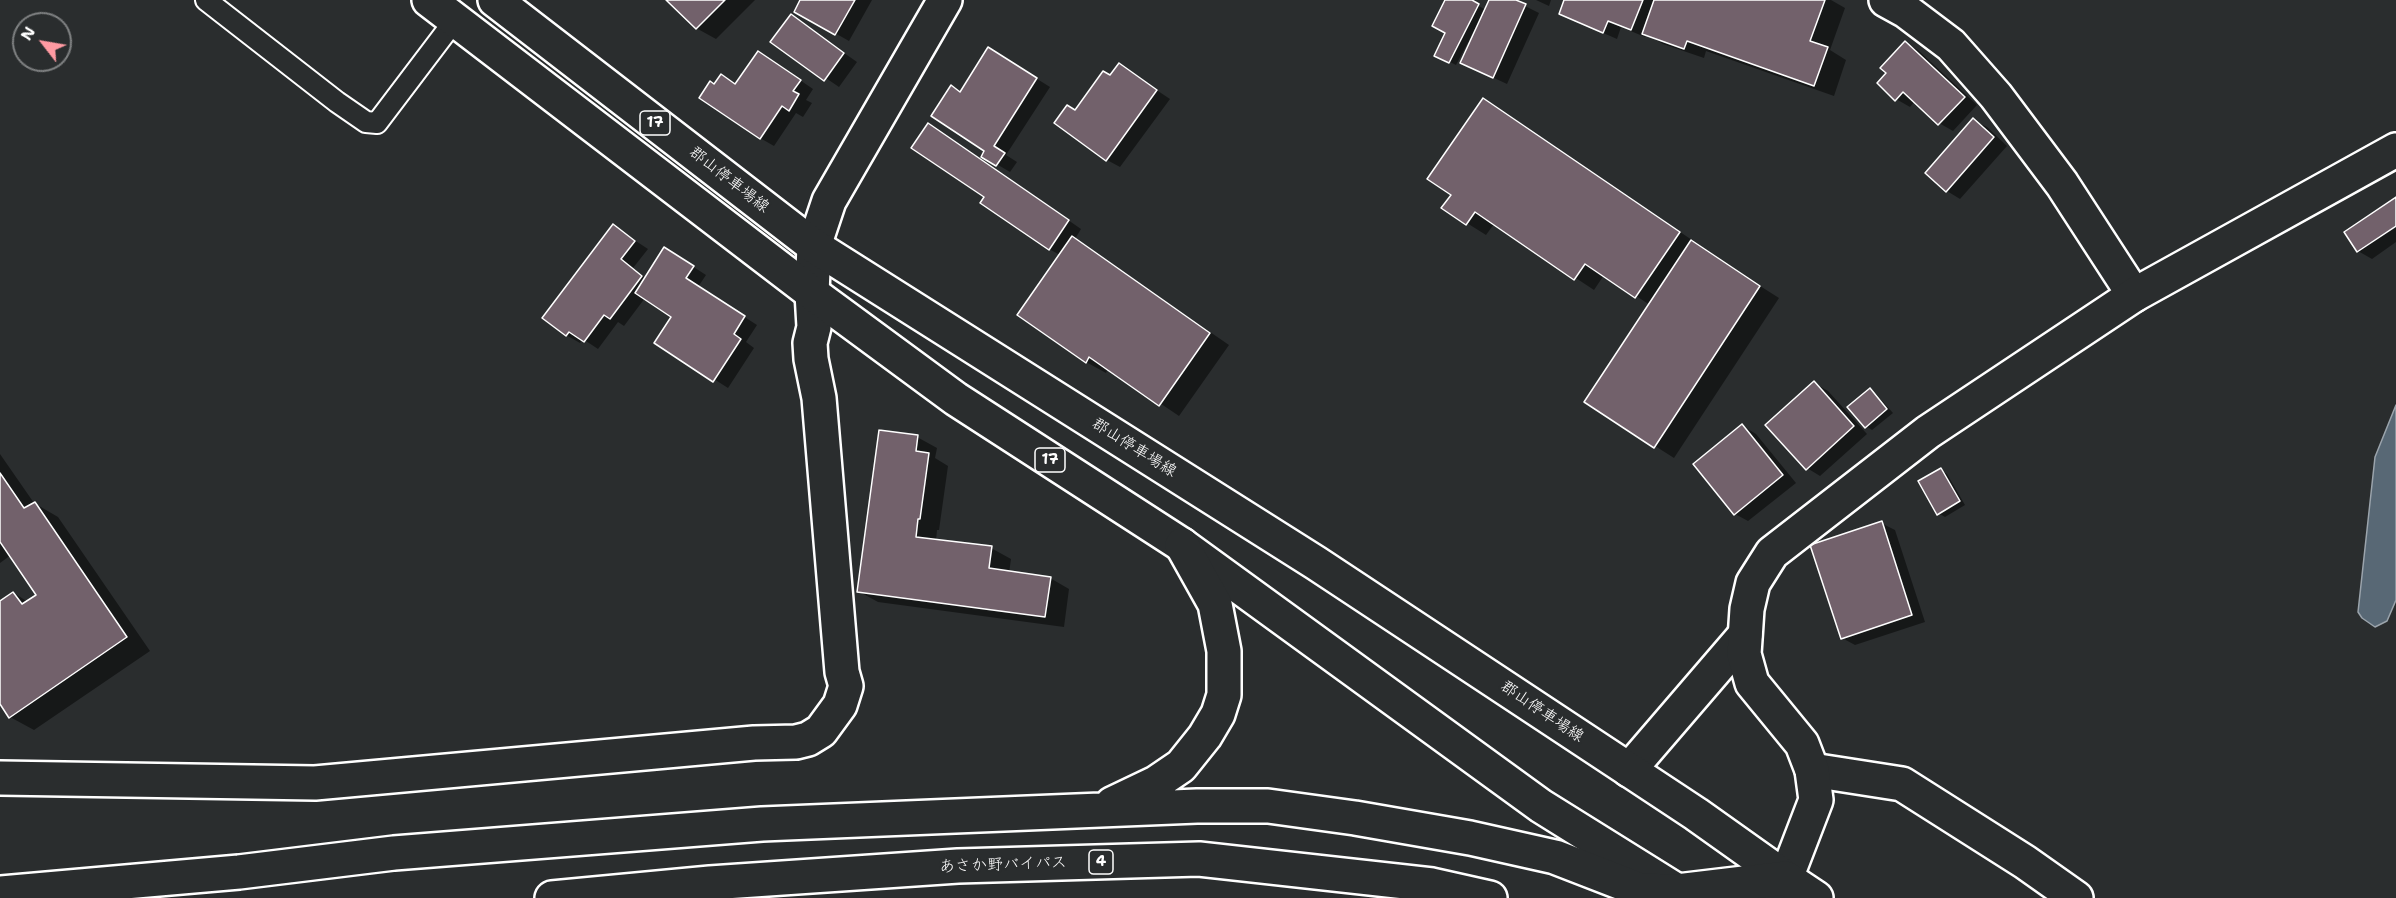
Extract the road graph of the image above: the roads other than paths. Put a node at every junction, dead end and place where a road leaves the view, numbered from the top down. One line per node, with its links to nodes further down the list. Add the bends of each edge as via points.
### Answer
1 (206, 0): 6 (lane, via 337,102 366,122 377,123)
2 (429, 0): 6 (main road, 17)
3 (495, 0): 8 (main road, 郡山停車場線 / 17)
4 (945, 0): 8 (main road, via 829,201)
5 (1886, 0): 10 (main road, via 1951,45 1996,96 2062,184)
6 (455, 20): 9 (main road, 17)
7 (2396, 150): 10 (main road)
8 (814, 246): 9 (main road); 13 (main road, 郡山停車場線 / 17, via 1316,563)
9 (812, 293): 11 (main road, 17, via 956,399); 15 (main road, via 811,359 819,398 846,686 840,705 821,732 796,742 754,742 315,783)
10 (2134, 295): 12 (main road, via 1928,432 1772,553 1753,583)
11 (1182, 545): 16 (main road, via 1215,604 1224,651 1224,695 1218,714 1180,766 1156,783); 19 (main road, 17, via 1541,806)
12 (1746, 635): 13 (main road); 14 (main road, via 1744,654 1752,682 1802,744)
13 (1629, 770): 17 (main road, 郡山停車場線 / 17)
14 (1812, 770): 17 (main road, via 1816,800); 23 (main road, via 1902,784)
15 (0, 778)
16 (1096, 810): 18 (main road, via 762,824 394,853); 19 (main road, via 1268,806 1333,815 1555,857 1640,890)
17 (1780, 888): 19 (main road); 22 (main road, 郡山停車場線)
18 (0, 894)
19 (1683, 894)
20 (552, 898): 21 (main road, あさか野バイパス / 4, via 958,866 1199,859 1432,885)
21 (1490, 898)
22 (1816, 898)
23 (2076, 898)

